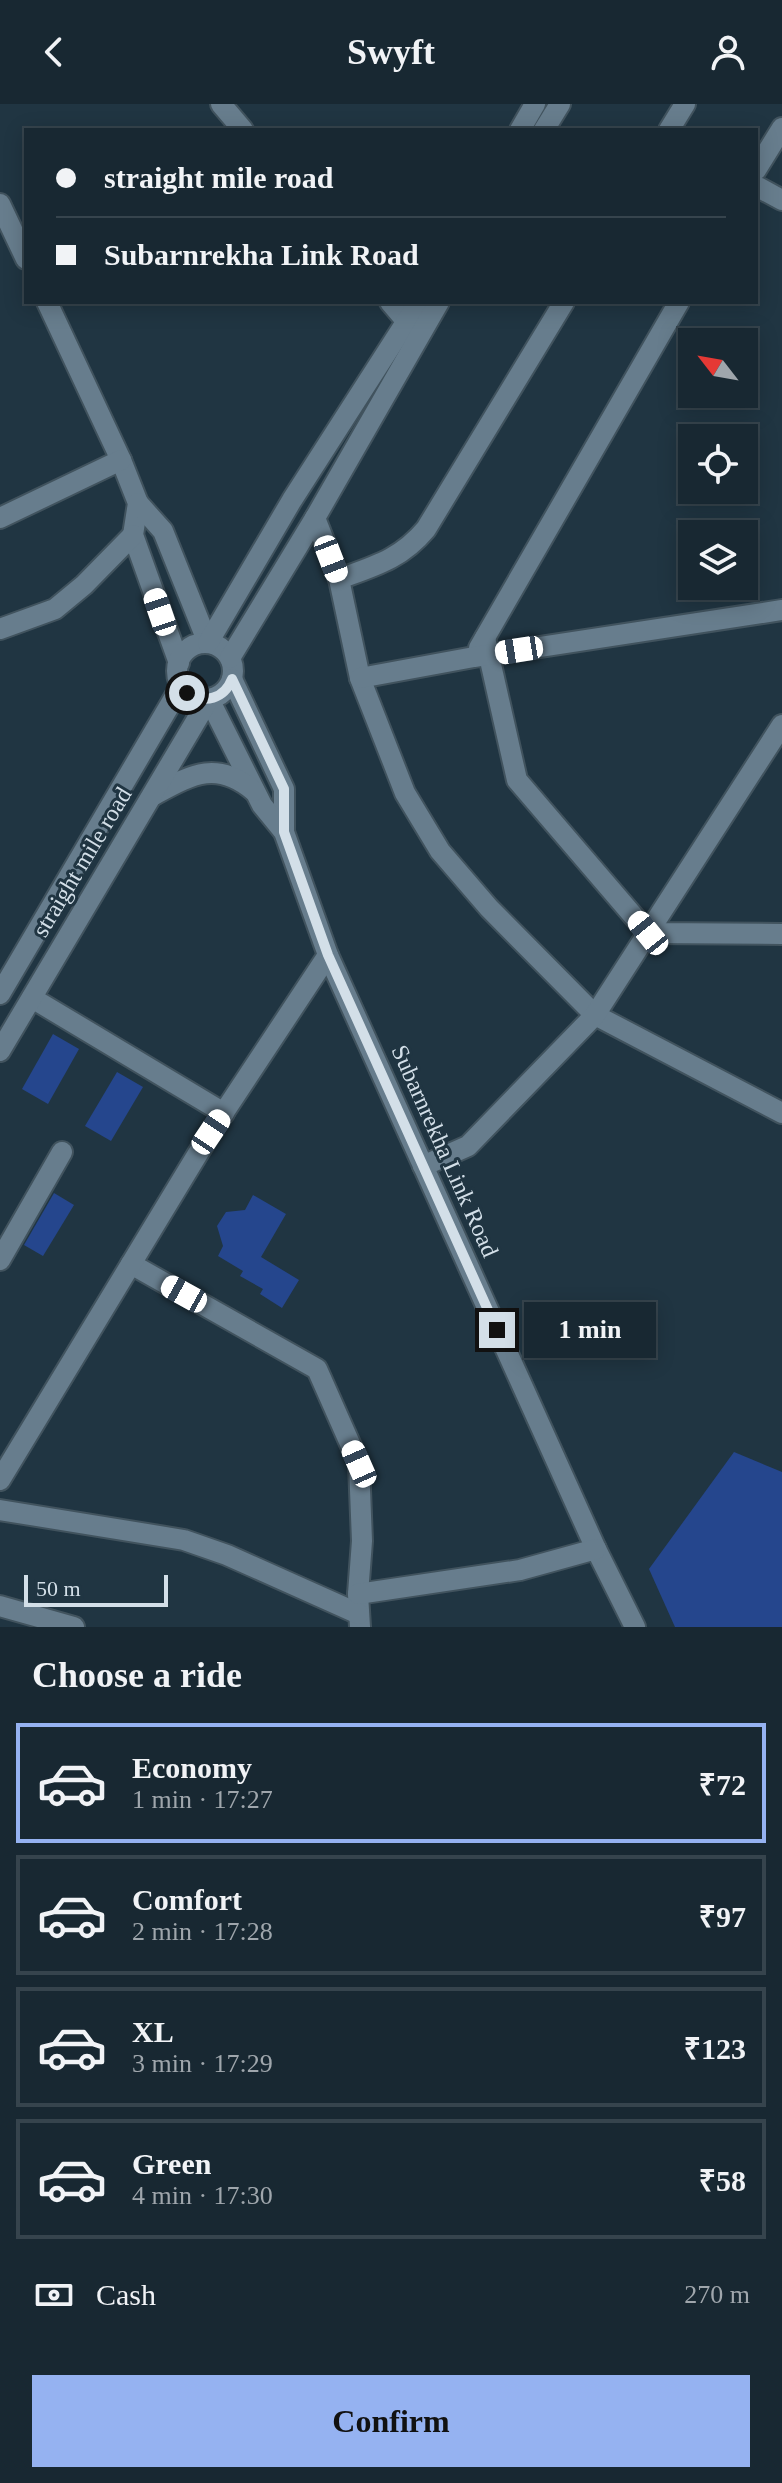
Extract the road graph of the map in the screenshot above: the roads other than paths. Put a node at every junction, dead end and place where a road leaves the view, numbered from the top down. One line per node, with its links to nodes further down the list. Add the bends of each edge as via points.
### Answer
1 (221, 104): 5 (street)
2 (535, 104): 6 (street)
3 (560, 104): 7 (street)
4 (685, 104): 8 (street)
5 (241, 128)
6 (521, 128)
7 (545, 128)
8 (670, 128)
9 (782, 128): 10 (street)
10 (758, 167)
11 (758, 187): 12 (street)
12 (782, 200)
13 (0, 204): 14 (street)
14 (24, 255)
15 (48, 304): 22 (street)
16 (392, 304): 21 (street)
17 (418, 304): 21 (street)
18 (438, 304): 25 (street)
19 (563, 304): 27 (street, via 426,529 394,558)
20 (678, 304): 31 (street)
21 (407, 322): 30 (street)
22 (121, 460): 23 (street); 24 (street)
23 (138, 503): 26 (street); 30 (street, via 163,531)
24 (0, 518)
25 (315, 518): 27 (street); 33 (street, straight mile road)
26 (133, 535): 29 (street, via 55,609); 32 (street)
27 (339, 579): 34 (street)
28 (782, 610): 31 (street)
29 (0, 629)
30 (208, 643): 32 (street, via 191,647); 33 (street, via 221,648)
31 (483, 650): 34 (street); 41 (street, via 517,780)
32 (179, 663): 35 (street)
33 (231, 669): 36 (street, straight mile road, via 225,691); 40 (street, via 284,789)
34 (360, 678): 46 (street, via 405,793 440,851)
35 (181, 686): 36 (street, via 195,698); 44 (street, straight mile road)
36 (209, 699): 38 (street, Subarnrekha Link Road); 39 (street, straight mile road)
37 (782, 725): 41 (street)
38 (257, 794): 39 (street, via 240,779 208,773 183,779); 40 (street, Subarnrekha Link Road)
39 (151, 797): 45 (street, straight mile road)
40 (284, 832): 43 (street, Subarnrekha Link Road)
41 (648, 933): 42 (street); 46 (street)
42 (782, 934)
43 (328, 955): 48 (street); 51 (street, Subarnrekha Link Road)
44 (0, 994)
45 (32, 998): 47 (street, straight mile road); 48 (street)
46 (595, 1015): 49 (street); 51 (street, via 468,1146)
47 (0, 1051)
48 (224, 1113): 53 (street)
49 (782, 1113)
50 (62, 1152): 52 (street)
51 (423, 1166): 56 (street, Subarnrekha Link Road)
52 (0, 1260)
53 (131, 1264): 54 (street); 58 (street, via 317,1369 359,1464)
54 (0, 1480)
55 (0, 1510): 58 (street, via 184,1540)
56 (596, 1549): 58 (street); 60 (street, Subarnrekha Link Road)
57 (0, 1606): 59 (street)
58 (359, 1612)
59 (74, 1627)
60 (635, 1627)

